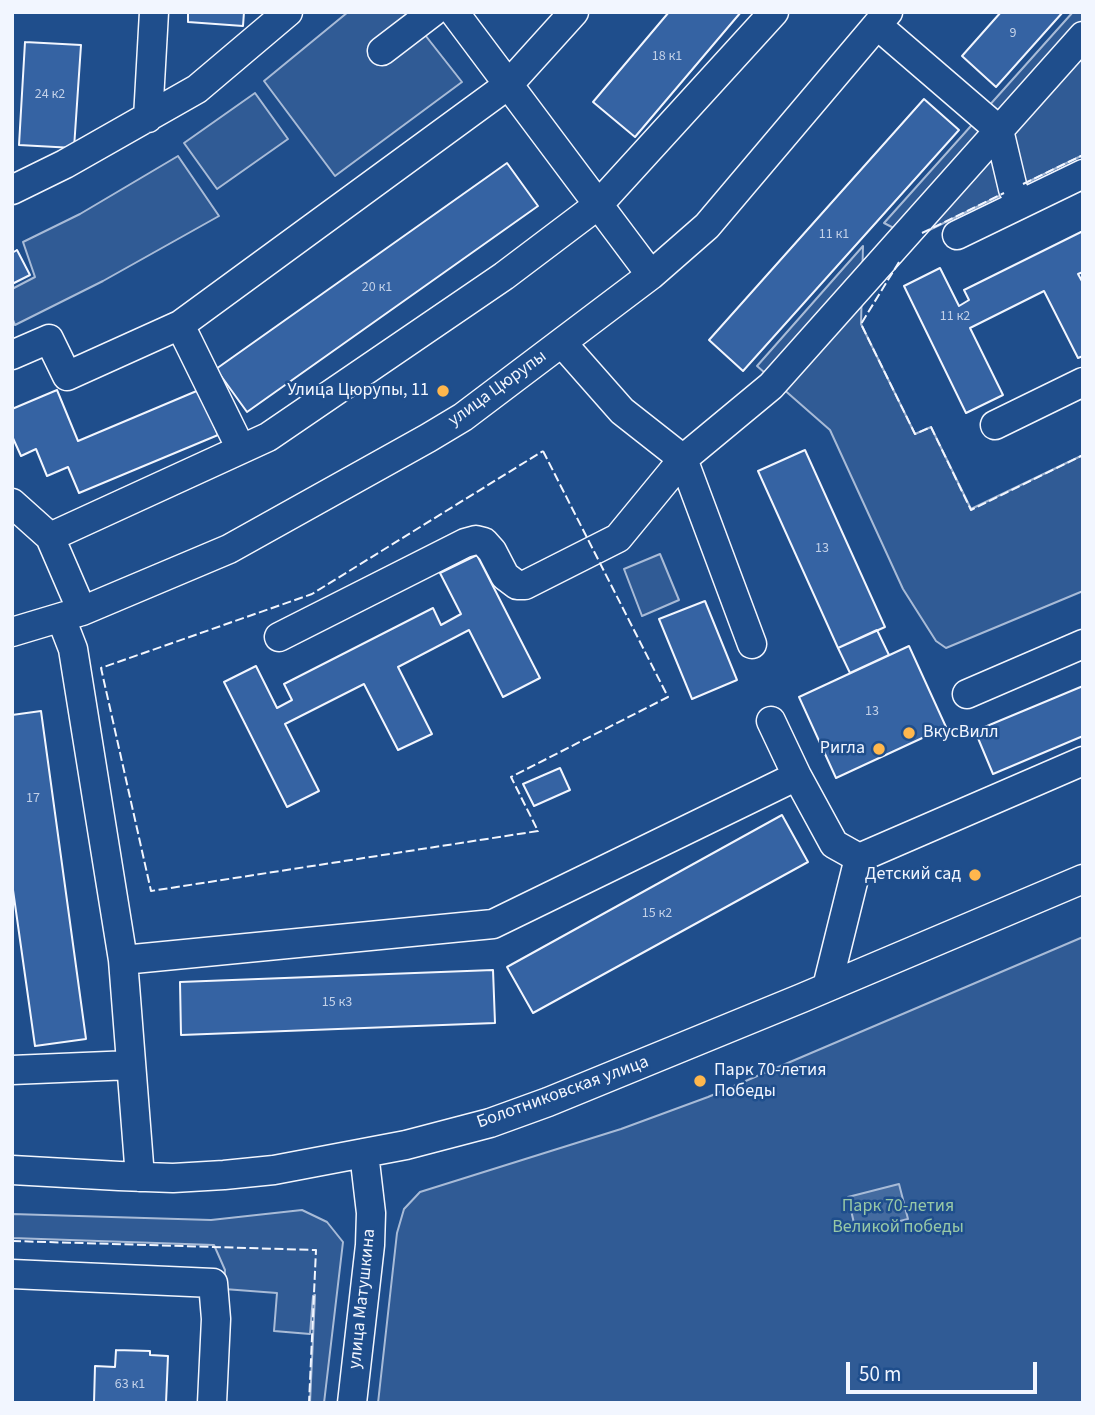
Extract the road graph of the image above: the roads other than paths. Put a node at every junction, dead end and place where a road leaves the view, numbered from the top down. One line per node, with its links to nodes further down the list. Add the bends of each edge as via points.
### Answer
1 (154, 12): 11 (street)
2 (288, 12): 11 (street, via 197,89)
3 (433, 12): 9 (street)
4 (454, 12): 10 (street)
5 (574, 12): 10 (street)
6 (774, 12): 16 (street)
7 (883, 18): 12 (street); 18 (street, улица Цюрупы, via 707,226)
8 (1083, 36): 12 (street)
9 (382, 51)
10 (508, 85): 16 (street); 19 (street)
11 (148, 118): 14 (street)
12 (999, 130): 15 (street); 25 (street, via 771,386)
13 (1083, 174): 15 (street)
14 (12, 190)
15 (1021, 204): 17 (street)
16 (598, 205): 18 (street); 24 (street, via 505,276 268,437)
17 (957, 236)
18 (651, 275): 20 (street, улица Цюрупы)
19 (180, 325): 21 (street, via 67,376 49,339); 24 (street)
20 (562, 343): 25 (street, via 622,411); 28 (street, улица Цюрупы, via 463,417 229,549)
21 (12, 355)
22 (1083, 382): 23 (street)
23 (995, 425)
24 (241, 449): 27 (street)
25 (683, 459): 30 (street, via 618,538 525,585 510,581 492,551 476,540); 31 (street)
26 (12, 503): 27 (street)
27 (50, 537): 28 (street)
28 (71, 614): 29 (street, улица Цюрупы); 39 (street)
29 (12, 632)
30 (279, 637)
31 (752, 644)
32 (1083, 644): 33 (street)
33 (967, 694)
34 (771, 721): 36 (street)
35 (1083, 761): 37 (street)
36 (797, 776): 37 (street, via 834,844); 39 (street, via 493,924)
37 (859, 858): 40 (street)
38 (1083, 879): 40 (street, Болотниковская улица)
39 (123, 960): 41 (street)
40 (827, 987): 43 (street, Болотниковская улица, via 490,1123)
41 (131, 1065): 42 (street); 45 (street)
42 (12, 1070)
43 (364, 1153): 45 (street, Болотниковская улица, via 274,1170); 48 (street, улица Матушкина, via 370,1245)
44 (12, 1170): 45 (street, Болотниковская улица)
45 (140, 1177)
46 (12, 1274): 47 (street, via 213,1283)
47 (212, 1403)
48 (352, 1403)

